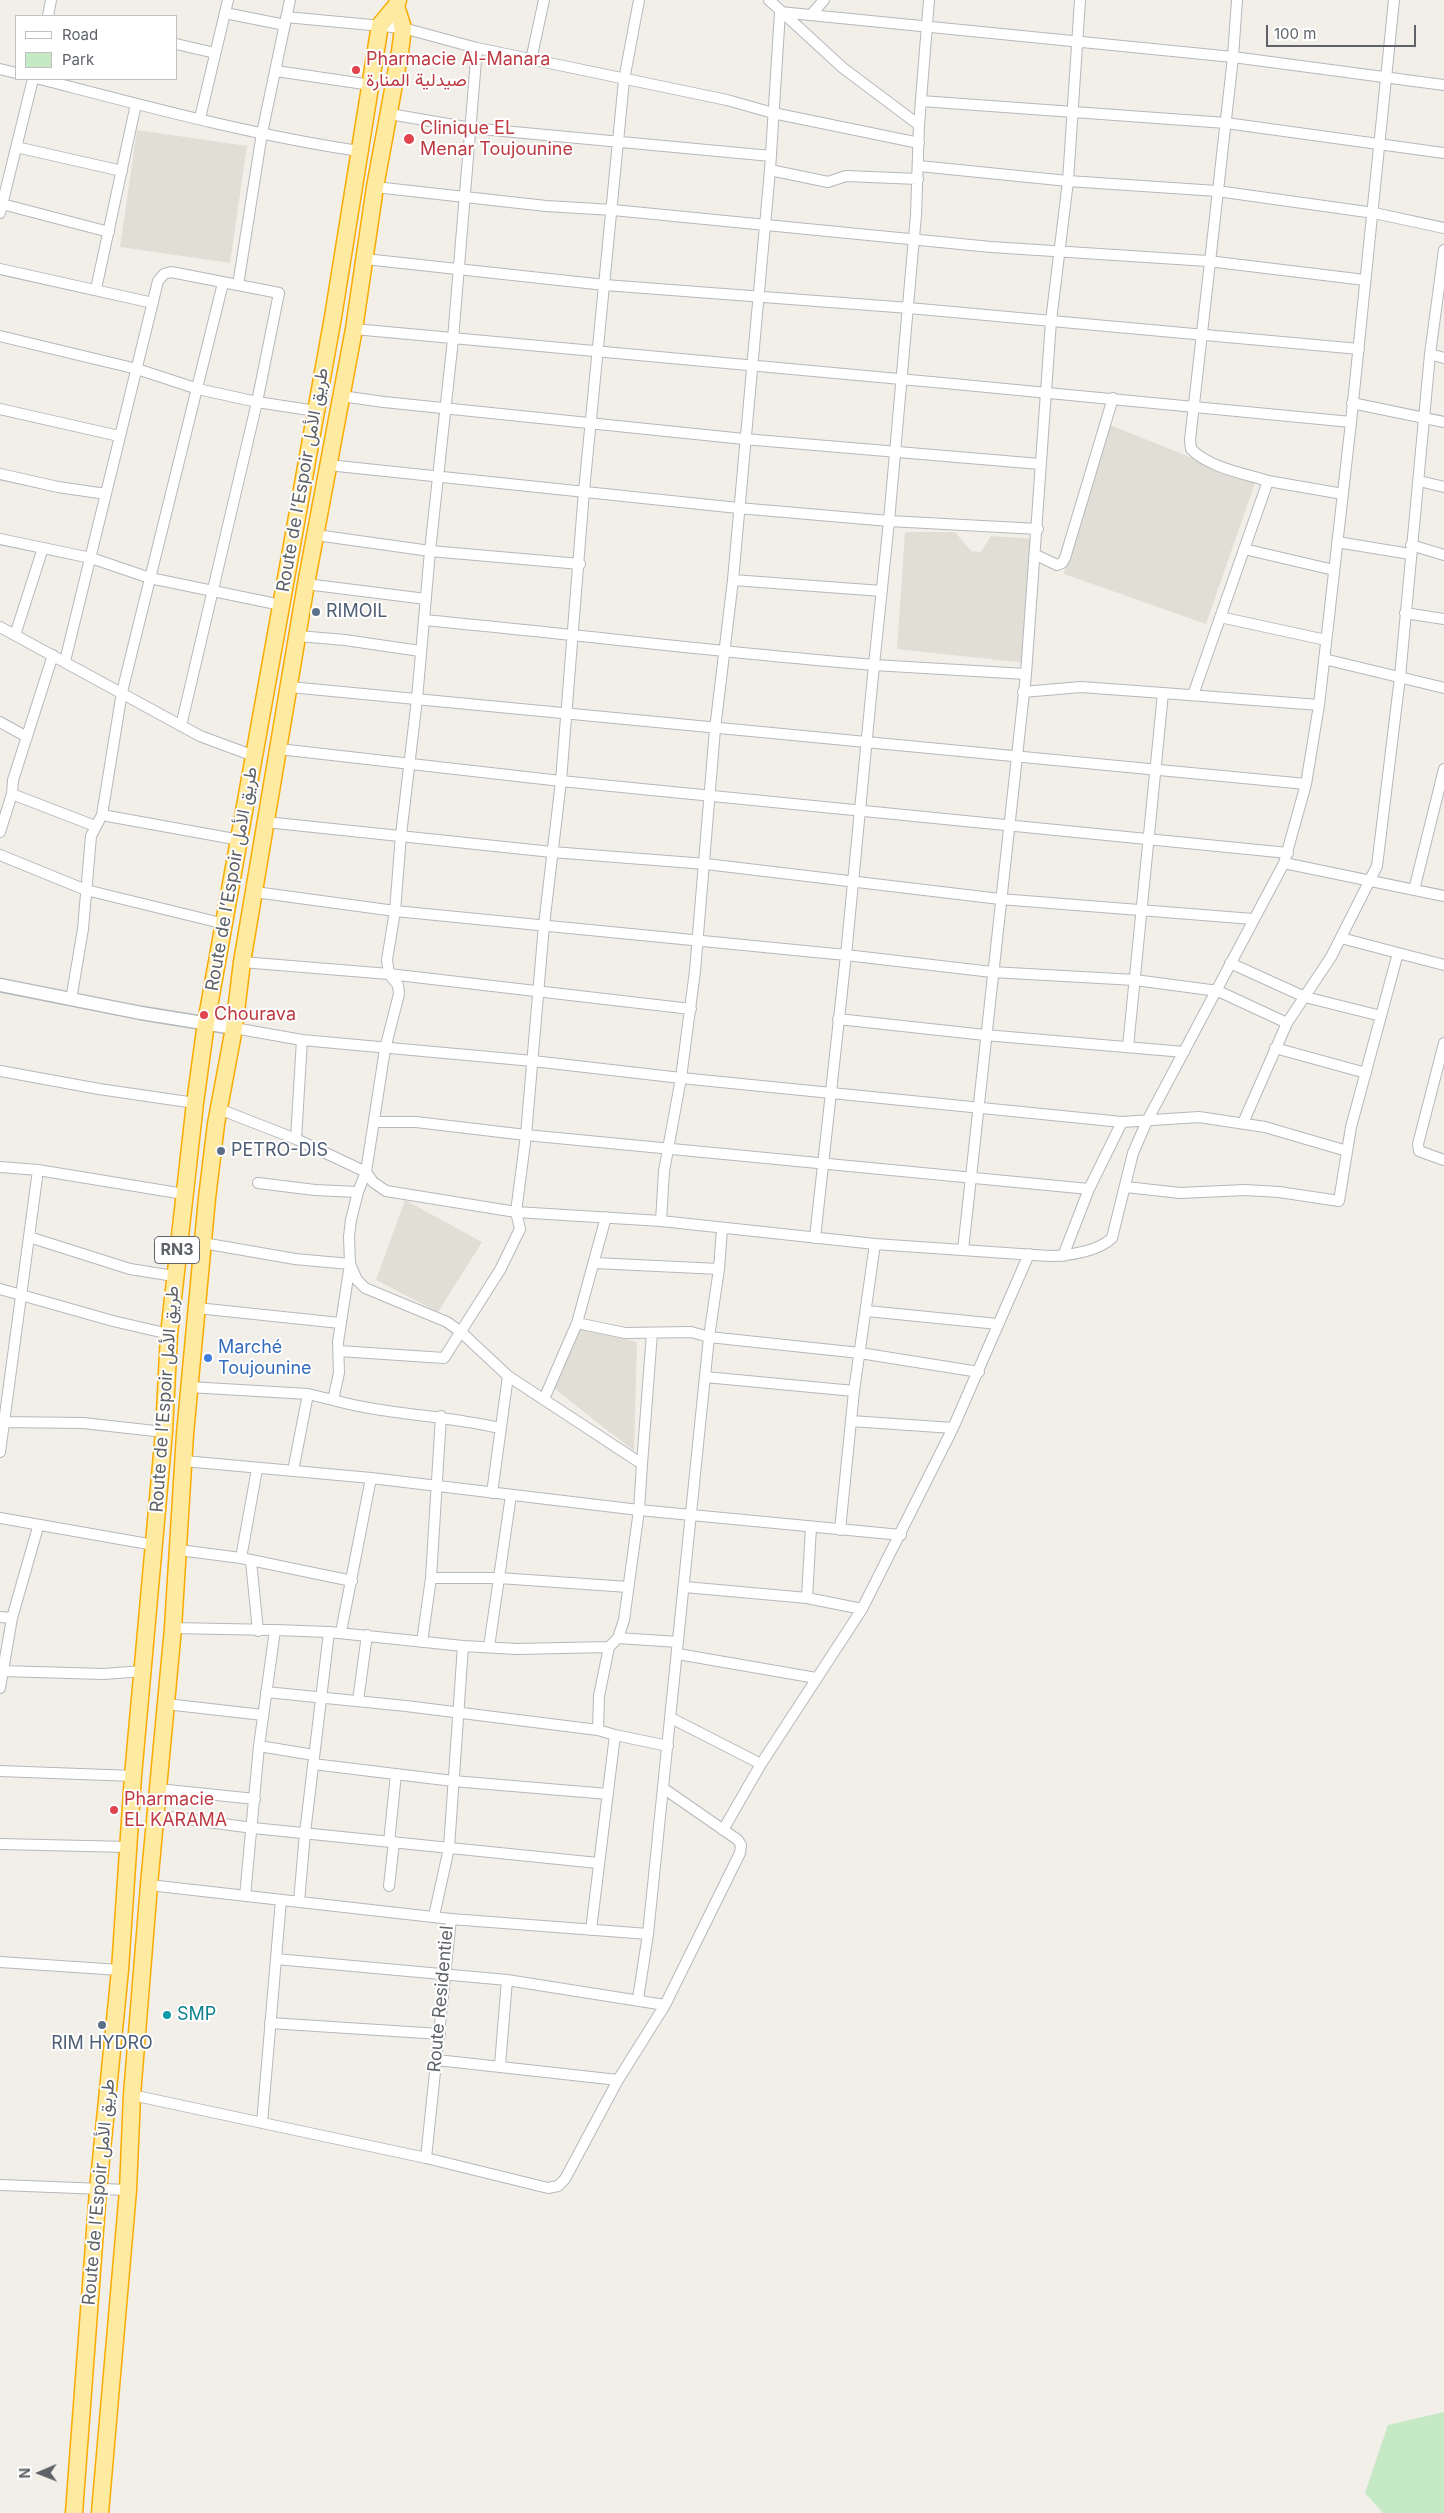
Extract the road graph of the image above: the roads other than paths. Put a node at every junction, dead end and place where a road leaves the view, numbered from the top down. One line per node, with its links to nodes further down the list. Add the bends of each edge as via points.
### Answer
1 (51, 0): 16 (street)
2 (228, 0): 14 (street)
3 (290, 0): 17 (street)
4 (544, 0): 26 (street)
5 (638, 0): 33 (street)
6 (769, 0): 13 (street)
7 (824, 0): 15 (street)
8 (930, 0): 19 (street)
9 (1080, 0): 21 (street)
10 (1237, 0): 25 (street)
11 (1394, 0): 30 (street)
12 (397, 3): 18 (highway, Route de l’Espoir طريق الأمل / RN3); 20 (highway, Route de l’Espoir طريق الأمل / RN3)
13 (780, 12): 15 (street); 38 (street); 43 (street, via 843,68)
14 (224, 13): 17 (street); 24 (street)
15 (811, 14): 19 (street)
16 (48, 15)
17 (286, 21): 18 (street); 28 (street)
18 (380, 25): 20 (street); 35 (highway, Route de l’Espoir طريق الأمل / RN3)
19 (927, 27): 21 (street); 36 (street)
20 (403, 28): 23 (street); 40 (highway, Route de l’Espoir طريق الأمل / RN3)
21 (1078, 43): 25 (street); 39 (street)
22 (178, 44): 24 (street)
23 (477, 48): 26 (street); 44 (street)
24 (215, 53): 41 (street)
25 (1233, 57): 30 (street); 42 (street)
26 (532, 60): 33 (street)
27 (0, 69): 29 (street)
28 (276, 71): 35 (street); 45 (street)
29 (15, 73)
30 (1388, 76): 34 (street); 48 (street)
31 (34, 80): 49 (street)
32 (44, 80): 37 (street)
33 (624, 80): 38 (street, via 727,100); 46 (street)
34 (1444, 85)
35 (371, 86): 50 (highway, Route de l’Espoir طريق الأمل / RN3)
36 (921, 101): 39 (street); 43 (street)
37 (136, 104): 41 (street); 55 (street)
38 (773, 113): 47 (street); 52 (street)
39 (1073, 113): 42 (street); 57 (street)
40 (390, 114): 44 (street); 58 (highway, Route de l’Espoir طريق الأمل / RN3)
41 (200, 118): 45 (street)
42 (1226, 123): 48 (street); 59 (street)
43 (919, 125): 47 (street)
44 (471, 128): 46 (street); 60 (street)
45 (262, 133): 50 (street); 76 (street)
46 (619, 141): 52 (street); 62 (street)
47 (919, 143): 53 (street)
48 (1380, 144): 51 (street); 63 (street)
49 (16, 147): 55 (street); 61 (street)
50 (358, 150): 104 (highway, Route de l’Espoir طريق الأمل / RN3)
51 (1444, 153)
52 (771, 156): 54 (street)
53 (919, 166): 56 (street); 57 (street)
54 (770, 170): 56 (street, via 828,182 846,176); 64 (street)
55 (122, 171): 66 (street)
56 (918, 179): 67 (street)
57 (1068, 182): 59 (street); 69 (street)
58 (375, 187): 60 (street); 70 (highway, Route de l’Espoir طريق الأمل / RN3)
59 (1217, 192): 63 (street); 71 (street)
60 (467, 198): 62 (street); 73 (street)
61 (1, 209): 66 (street)
62 (613, 210): 64 (street); 77 (street)
63 (1374, 213): 65 (street); 74 (street)
64 (764, 227): 67 (street); 80 (street)
65 (1444, 228)
66 (109, 232): 78 (street)
67 (914, 240): 69 (street); 82 (street)
68 (1444, 250): 79 (street)
69 (1058, 253): 71 (street); 83 (street)
70 (365, 259): 73 (street); 84 (highway, Route de l’Espoir طريق الأمل / RN3)
71 (1208, 261): 74 (street); 85 (street)
72 (0, 269): 78 (street)
73 (460, 270): 77 (street); 87 (street)
74 (1365, 280): 88 (street)
75 (223, 282): 76 (street); 81 (street, via 171,272 164,274 158,281); 95 (street)
76 (238, 285): 99 (street, via 279,293)
77 (606, 285): 80 (street); 89 (street)
78 (96, 289): 81 (street)
79 (1441, 295): 90 (street)
80 (757, 298): 82 (street); 92 (street)
81 (153, 303): 93 (street)
82 (909, 308): 83 (street); 94 (street)
83 (1051, 321): 85 (street); 96 (street)
84 (354, 329): 87 (street); 97 (highway, Route de l’Espoir طريق الأمل / RN3)
85 (1201, 335): 88 (street); 101 (street)
86 (0, 336): 93 (street)
87 (453, 339): 89 (street); 103 (street)
88 (1359, 349): 100 (street)
89 (599, 353): 92 (street); 108 (street)
90 (1430, 354): 91 (street); 105 (street)
91 (1444, 358)
92 (752, 366): 94 (street); 110 (street)
93 (137, 369): 95 (street); 109 (street)
94 (901, 378): 96 (street); 111 (street)
95 (198, 389): 99 (street); 137 (street)
96 (1046, 392): 98 (street); 112 (street)
97 (342, 396): 103 (street); 113 (highway, Route de l’Espoir طريق الأمل / RN3)
98 (1112, 398): 101 (street); 132 (street, via 1065,558 1057,565)
99 (257, 402): 104 (street); 140 (street)
100 (1352, 402): 105 (street); 106 (street)
101 (1194, 406): 106 (street); 116 (street, via 1191,449 1222,467)
102 (0, 408): 109 (street)
103 (445, 408): 108 (street); 115 (street)
104 (316, 411): 143 (highway, Route de l’Espoir طريق الأمل / RN3)
105 (1424, 418): 107 (street); 117 (street)
106 (1351, 422): 121 (street)
107 (1444, 422)
108 (592, 423): 110 (street); 119 (street)
109 (119, 436): 120 (street)
110 (744, 439): 111 (street); 122 (street)
111 (894, 451): 112 (street); 123 (street)
112 (1040, 464): 124 (street)
113 (328, 465): 115 (street); 125 (highway, Route de l’Espoir طريق الأمل / RN3)
114 (0, 474): 120 (street)
115 (439, 477): 119 (street); 130 (street)
116 (1268, 481): 121 (street); 129 (street)
117 (1419, 481): 118 (street); 131 (street)
118 (1444, 487)
119 (584, 491): 122 (street); 135 (street)
120 (106, 494): 134 (street)
121 (1343, 494): 127 (street)
122 (738, 508): 123 (street); 138 (street)
123 (889, 521): 124 (street); 141 (street)
124 (1038, 529): 132 (street)
125 (316, 535): 130 (street); 139 (highway, Route de l’Espoir طريق الأمل / RN3)
126 (0, 539): 128 (street)
127 (1337, 542): 131 (street); 136 (street)
128 (43, 548): 134 (street); 150 (street)
129 (1244, 549): 136 (street); 145 (street)
130 (430, 550): 135 (street); 142 (street)
131 (1410, 550): 133 (street); 144 (street)
132 (1036, 555): 159 (street)
133 (1444, 555)
134 (90, 558): 137 (street); 157 (street)
135 (580, 564): 149 (street)
136 (1334, 570): 152 (street)
137 (150, 578): 140 (street); 163 (street)
138 (732, 580): 141 (street); 154 (street)
139 (306, 584): 142 (street); 151 (highway, Route de l’Espoir طريق الأمل / RN3)
140 (212, 590): 143 (street); 171 (street)
141 (882, 591): 158 (street)
142 (426, 599): 147 (street)
143 (281, 605): 176 (highway, Route de l’Espoir طريق الأمل / RN3)
144 (1405, 613): 146 (street); 160 (street)
145 (1220, 617): 152 (street); 166 (street)
146 (1444, 619)
147 (424, 620): 149 (street); 153 (street)
148 (0, 628): 150 (street)
149 (573, 634): 154 (street); 169 (street)
150 (15, 635): 155 (street)
151 (298, 636): 153 (street); 161 (highway, Route de l’Espoir طريق الأمل / RN3)
152 (1326, 640): 156 (street)
153 (420, 651): 167 (street)
154 (725, 653): 158 (street); 172 (street)
155 (53, 654): 157 (street); 173 (street)
156 (1324, 659): 160 (street); 168 (street)
157 (65, 661): 163 (street)
158 (874, 665): 159 (street); 174 (street)
159 (1026, 674): 164 (street)
160 (1400, 677): 162 (street); 200 (street, via 1377,866)
161 (290, 687): 167 (street); 175 (highway, Route de l’Espoir طريق الأمل / RN3)
162 (1444, 688)
163 (122, 692): 171 (street); 186 (street)
164 (1023, 692): 165 (street, via 1081,687); 177 (street)
165 (1163, 693): 166 (street); 180 (street)
166 (1193, 695): 168 (street)
167 (417, 698): 169 (street); 178 (street)
168 (1319, 705): 182 (street)
169 (566, 713): 172 (street); 181 (street)
170 (0, 722): 173 (street)
171 (181, 726): 176 (street)
172 (715, 729): 174 (street); 184 (street)
173 (27, 737): 183 (street)
174 (868, 741): 177 (street); 185 (street)
175 (279, 749): 178 (street); 187 (highway, Route de l’Espoir طريق الأمل / RN3)
176 (254, 756): 192 (highway, Route de l’Espoir طريق الأمل / RN3)
177 (1015, 758): 180 (street); 188 (street)
178 (410, 764): 181 (street); 191 (street)
179 (1444, 769): 202 (street)
180 (1157, 771): 182 (street); 193 (street)
181 (561, 781): 184 (street); 194 (street)
182 (1306, 784): 195 (street)
183 (12, 794): 189 (street); 190 (street)
184 (710, 795): 185 (street); 198 (street)
185 (861, 809): 188 (street); 199 (street)
186 (102, 815): 189 (street); 192 (street)
187 (266, 822): 191 (street); 203 (highway, Route de l’Espoir طريق الأمل / RN3)
188 (1008, 825): 193 (street); 205 (street)
189 (95, 826): 201 (street)
190 (0, 832)
191 (401, 836): 194 (street); 207 (street)
192 (240, 840): 209 (highway, Route de l’Espoir طريق الأمل / RN3)
193 (1149, 841): 195 (street); 206 (street)
194 (552, 852): 198 (street); 210 (street)
195 (1288, 853): 197 (street)
196 (0, 856): 201 (street)
197 (1284, 863): 200 (street); 208 (street)
198 (706, 864): 199 (street); 212 (street)
199 (854, 881): 205 (street); 214 (street)
200 (1370, 881): 202 (street); 211 (street)
201 (86, 890): 209 (street); 225 (street, via 82,944)
202 (1414, 890): 204 (street)
203 (255, 892): 207 (street); 215 (highway, Route de l’Espoir طريق الأمل / RN3)
204 (1444, 896)
205 (1000, 899): 206 (street); 218 (street)
206 (1142, 910): 208 (street); 220 (street)
207 (395, 911): 210 (street); 219 (street, via 387,960)
208 (1252, 919): 216 (street)
209 (226, 924): 229 (highway, Route de l’Espoir طريق الأمل / RN3)
210 (544, 925): 212 (street); 223 (street)
211 (1341, 938): 213 (street); 224 (street)
212 (698, 939): 214 (street); 226 (street)
213 (1398, 953): 217 (street); 227 (street)
214 (846, 955): 218 (street); 228 (street)
215 (242, 962): 219 (street); 231 (highway, Route de l’Espoir طريق الأمل / RN3)
216 (1230, 963): 222 (street); 224 (street)
217 (1444, 965)
218 (992, 972): 220 (street); 232 (street)
219 (389, 974): 223 (street); 236 (street, via 398,985 398,994)
220 (1135, 980): 222 (street); 235 (street)
221 (0, 985): 225 (street)
222 (1218, 991): 230 (street); 238 (street)
223 (539, 993): 226 (street); 239 (street)
224 (1305, 997): 227 (street); 230 (street)
225 (71, 1000): 229 (street)
226 (691, 1009): 242 (street)
227 (1381, 1016): 241 (street)
228 (838, 1020): 232 (street); 243 (street)
229 (206, 1023): 231 (street); 244 (highway, Route de l’Espoir طريق الأمل / RN3)
230 (1288, 1023): 237 (street)
231 (234, 1028): 233 (street); 246 (highway, Route de l’Espoir طريق الأمل / RN3)
232 (985, 1035): 235 (street); 245 (street)
233 (302, 1040): 236 (street); 252 (street)
234 (1444, 1042): 255 (street, via 1418,1144 1419,1151)
235 (1128, 1047): 238 (street)
236 (385, 1048): 239 (street); 248 (street)
237 (1275, 1048): 241 (street); 250 (street)
238 (1184, 1052): 247 (street)
239 (534, 1061): 242 (street); 251 (street)
240 (0, 1070): 244 (street)
241 (1366, 1074): 254 (street)
242 (682, 1078): 243 (street); 253 (street)
243 (831, 1092): 245 (street); 256 (street)
244 (195, 1103): 265 (highway, Route de l’Espoir طريق الأمل / RN3)
245 (978, 1107): 249 (street); 260 (street)
246 (219, 1109): 252 (street); 272 (highway, Route de l’Espoir طريق الأمل / RN3)
247 (1147, 1121): 249 (street); 250 (street, via 1199,1117); 262 (street, via 1133,1153)
248 (374, 1122): 251 (street, via 416,1122); 259 (street)
249 (1122, 1122): 263 (street)
250 (1243, 1123): 254 (street)
251 (526, 1135): 253 (street); 266 (street)
252 (296, 1139): 259 (street)
253 (670, 1148): 256 (street); 268 (street, via 664,1171)
254 (1348, 1151): 262 (street, via 1341,1198 1336,1202 1279,1192 1180,1193)
255 (1444, 1160)
256 (823, 1164): 260 (street); 271 (street)
257 (0, 1167): 258 (street)
258 (38, 1170): 265 (street); 270 (street)
259 (366, 1172): 264 (street); 266 (street, via 372,1182 386,1191)
260 (971, 1178): 263 (street); 274 (street)
261 (258, 1183): 264 (street)
262 (1126, 1187): 276 (street, via 1112,1238 1107,1244)
263 (1089, 1189): 276 (street)
264 (358, 1192): 278 (street, via 349,1236)
265 (184, 1194): 280 (highway, Route de l’Espoir طريق الأمل / RN3)
266 (516, 1212): 267 (street); 288 (street, via 520,1225 516,1238)
267 (606, 1217): 268 (street); 277 (street)
268 (661, 1221): 269 (street)
269 (722, 1229): 271 (street); 279 (street)
270 (29, 1237): 280 (street, via 130,1269); 282 (street)
271 (816, 1238): 273 (street)
272 (203, 1243): 278 (street, via 295,1259); 283 (highway, Route de l’Espoir طريق الأمل / RN3)
273 (875, 1244): 274 (street); 284 (street)
274 (962, 1250): 275 (street)
275 (1029, 1254): 276 (street); 287 (street)
276 (1063, 1256)
277 (595, 1263): 279 (street); 286 (street)
278 (350, 1264): 285 (street); 288 (street, via 357,1280 365,1288 437,1318)
279 (719, 1269): 291 (street)
280 (174, 1276): 290 (highway, Route de l’Espoir طريق الأمل / RN3)
281 (0, 1288): 282 (street)
282 (21, 1294): 290 (street); 304 (street)
283 (197, 1308): 285 (street); 297 (highway, Route de l’Espoir طريق الأمل / RN3)
284 (867, 1311): 287 (street); 293 (street)
285 (340, 1324): 292 (street)
286 (577, 1324): 289 (street, via 610,1331); 300 (street)
287 (998, 1324): 294 (street)
288 (461, 1332): 292 (street, via 444,1358); 295 (street)
289 (652, 1333): 291 (street, via 691,1332); 310 (street)
290 (169, 1334): 307 (highway, Route de l’Espoir طريق الأمل / RN3)
291 (709, 1337): 293 (street); 296 (street)
292 (339, 1351): 301 (street, via 339,1373)
293 (860, 1353): 294 (street); 298 (street)
294 (979, 1372): 306 (street)
295 (508, 1376): 300 (street); 305 (street)
296 (705, 1377): 298 (street); 318 (street)
297 (189, 1387): 299 (street); 309 (highway, Route de l’Espoir طريق الأمل / RN3)
298 (854, 1391): 303 (street)
299 (308, 1394): 301 (street); 312 (street)
300 (544, 1399): 310 (street)
301 (333, 1400): 302 (street, via 361,1407)
302 (441, 1416): 305 (street); 314 (street)
303 (851, 1421): 306 (street); 322 (street)
304 (2, 1422): 307 (street, via 83,1423); 308 (street)
305 (499, 1428): 315 (street)
306 (954, 1428): 323 (street)
307 (164, 1432): 324 (highway, Route de l’Espoir طريق الأمل / RN3)
308 (0, 1452)
309 (184, 1461): 311 (street); 325 (highway, Route de l’Espoir طريق الأمل / RN3)
310 (642, 1464): 317 (street)
311 (257, 1469): 312 (street); 326 (street)
312 (293, 1471): 313 (street)
313 (371, 1478): 314 (street); 329 (street)
314 (436, 1486): 315 (street); 327 (street)
315 (492, 1493): 316 (street)
316 (511, 1495): 317 (street); 328 (street)
317 (639, 1510): 318 (street); 330 (street)
318 (692, 1515): 321 (street); 331 (street)
319 (0, 1518): 320 (street)
320 (38, 1527): 324 (street); 335 (street)
321 (811, 1527): 322 (street); 332 (street)
322 (840, 1530): 323 (street)
323 (901, 1535): 333 (street)
324 (154, 1545): 350 (highway, Route de l’Espoir طريق الأمل / RN3)
325 (179, 1550): 326 (street); 336 (highway, Route de l’Espoir طريق الأمل / RN3)
326 (246, 1560): 329 (street); 338 (street)
327 (431, 1578): 328 (street); 343 (street)
328 (500, 1578): 330 (street); 346 (street)
329 (352, 1581): 340 (street)
330 (628, 1587): 342 (street)
331 (685, 1587): 332 (street); 344 (street)
332 (807, 1598): 333 (street)
333 (862, 1609): 351 (street)
334 (0, 1617): 335 (street)
335 (12, 1618): 349 (street)
336 (173, 1628): 338 (street); 356 (highway, Route de l’Espoir طريق الأمل / RN3)
337 (275, 1630): 338 (street); 339 (street); 353 (street)
338 (258, 1631)
339 (329, 1632): 340 (street); 354 (street)
340 (341, 1632): 341 (street)
341 (367, 1635): 343 (street); 355 (street)
342 (618, 1638): 344 (street); 347 (street)
343 (422, 1642): 345 (street)
344 (678, 1642): 348 (street)
345 (463, 1646): 346 (street); 357 (street)
346 (489, 1647): 347 (street)
347 (610, 1647): 360 (street, via 599,1696)
348 (678, 1654): 351 (street); 359 (street)
349 (1, 1671): 350 (street, via 104,1674); 352 (street)
350 (143, 1671): 368 (highway, Route de l’Espoir طريق الأمل / RN3)
351 (816, 1678): 365 (street)
352 (0, 1688)
353 (266, 1692): 354 (street); 358 (street)
354 (321, 1698): 355 (street); 364 (street)
355 (358, 1701): 357 (street)
356 (166, 1704): 358 (street); 371 (highway, Route de l’Espoir طريق الأمل / RN3)
357 (458, 1713): 360 (street); 369 (street)
358 (263, 1715): 362 (street)
359 (671, 1718): 363 (street); 365 (street)
360 (598, 1730): 361 (street)
361 (615, 1735): 363 (street); 372 (street)
362 (259, 1746): 364 (street); 373 (street)
363 (668, 1746): 370 (street)
364 (313, 1760): 367 (street); 377 (street)
365 (761, 1764): 376 (street)
366 (0, 1771): 368 (street)
367 (396, 1774): 369 (street); 378 (street)
368 (133, 1776): 380 (highway, Route de l’Espoir طريق الأمل / RN3)
369 (453, 1781): 372 (street); 381 (street)
370 (663, 1788): 376 (street); 391 (street)
371 (158, 1789): 373 (street); 374 (highway, Route de l’Espoir طريق الأمل / RN3)
372 (608, 1794): 382 (street)
373 (255, 1799): 375 (street)
374 (156, 1815): 375 (street); 383 (highway, Route de l’Espoir طريق الأمل / RN3)
375 (253, 1828): 377 (street); 385 (street)
376 (723, 1830): 398 (street, via 738,1840 740,1853)
377 (305, 1833): 378 (street); 387 (street)
378 (391, 1842): 381 (street); 384 (street)
379 (0, 1844): 380 (street)
380 (129, 1847): 394 (highway, Route de l’Espoir طريق الأمل / RN3)
381 (449, 1848): 382 (street); 388 (street)
382 (598, 1863): 390 (street)
383 (149, 1885): 385 (street, Route Residentiel); 404 (highway, Route de l’Espoir طريق الأمل / RN3)
384 (390, 1886)
385 (245, 1896): 386 (street, Route Residentiel)
386 (281, 1900): 387 (street, Route Residentiel); 392 (street)
387 (300, 1902): 388 (street, Route Residentiel)
388 (434, 1916): 389 (street, Route Residentiel)
389 (451, 1919): 390 (street); 395 (street, Route Residentiel)
390 (591, 1930): 391 (street)
391 (648, 1934): 397 (street)
392 (276, 1959): 395 (street); 399 (street)
393 (0, 1962): 394 (street)
394 (120, 1970): 408 (highway, Route de l’Espoir طريق الأمل / RN3)
395 (446, 1975): 396 (street); 400 (street, Route Residentiel)
396 (507, 1980): 397 (street); 402 (street)
397 (638, 1999): 398 (street)
398 (665, 2005): 403 (street)
399 (270, 2024): 400 (street); 405 (street)
400 (440, 2034): 401 (street, Route Residentiel)
401 (437, 2060): 402 (street); 406 (street, Route Residentiel)
402 (500, 2065): 403 (street)
403 (618, 2080): 406 (street, via 566,2179 558,2186 548,2188)
404 (132, 2095): 405 (street); 409 (highway, Route de l’Espoir طريق الأمل / RN3)
405 (262, 2123): 406 (street)
406 (426, 2158)
407 (0, 2185): 408 (street)
408 (98, 2190): 409 (street); 410 (highway, Route de l’Espoir طريق الأمل / RN3)
409 (128, 2190): 411 (highway, Route de l’Espoir طريق الأمل / RN3)
410 (74, 2513)
411 (100, 2513)

